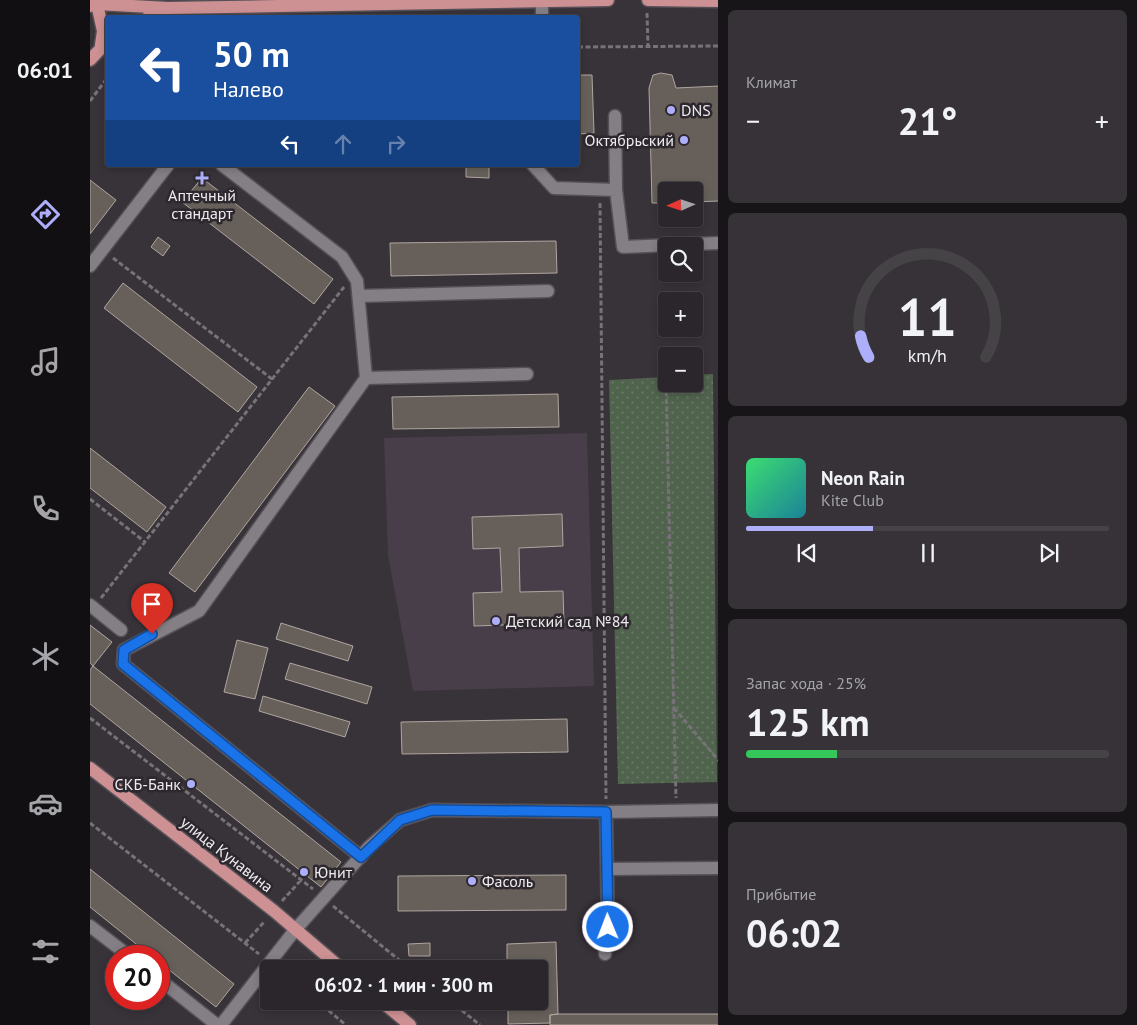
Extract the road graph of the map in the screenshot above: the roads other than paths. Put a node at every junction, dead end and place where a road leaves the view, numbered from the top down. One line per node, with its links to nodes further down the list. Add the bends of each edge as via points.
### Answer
1 (542, 0): 2 (main road); 6 (main road); 8 (lane)
2 (608, 0)
3 (718, 1): 5 (main road)
4 (94, 3): 6 (main road); 9 (main road)
5 (648, 5)
6 (168, 8): 7 (main road)
7 (153, 15)
8 (542, 15)
9 (104, 43): 10 (main road)
10 (90, 60)
11 (615, 116): 15 (lane)
12 (166, 167): 17 (lane)
13 (225, 167): 19 (lane, via 342,257 357,280)
14 (535, 167): 15 (lane, via 554,188)
15 (616, 190): 16 (lane, via 623,247)
16 (718, 243)
17 (90, 266)
18 (548, 291): 19 (lane)
19 (359, 296): 21 (lane)
20 (526, 374): 21 (lane)
21 (366, 378): 27 (lane, via 199,611 124,650 123,664)
22 (92, 607): 23 (lane)
23 (121, 630)
24 (90, 768): 31 (main road, улица Кунавина)
25 (718, 810): 26 (lane)
26 (606, 812): 27 (lane, via 432,810 400,820); 29 (lane)
27 (361, 857): 31 (lane)
28 (718, 868): 29 (lane)
29 (607, 870): 33 (lane)
30 (90, 926): 32 (lane)
31 (295, 930): 34 (main road, улица Кунавина); 38 (lane)
32 (115, 945)
33 (605, 954)
34 (331, 960)
35 (170, 988): 37 (lane)
36 (392, 1010): 39 (main road)
37 (216, 1025)
38 (221, 1025)
39 (410, 1025)

